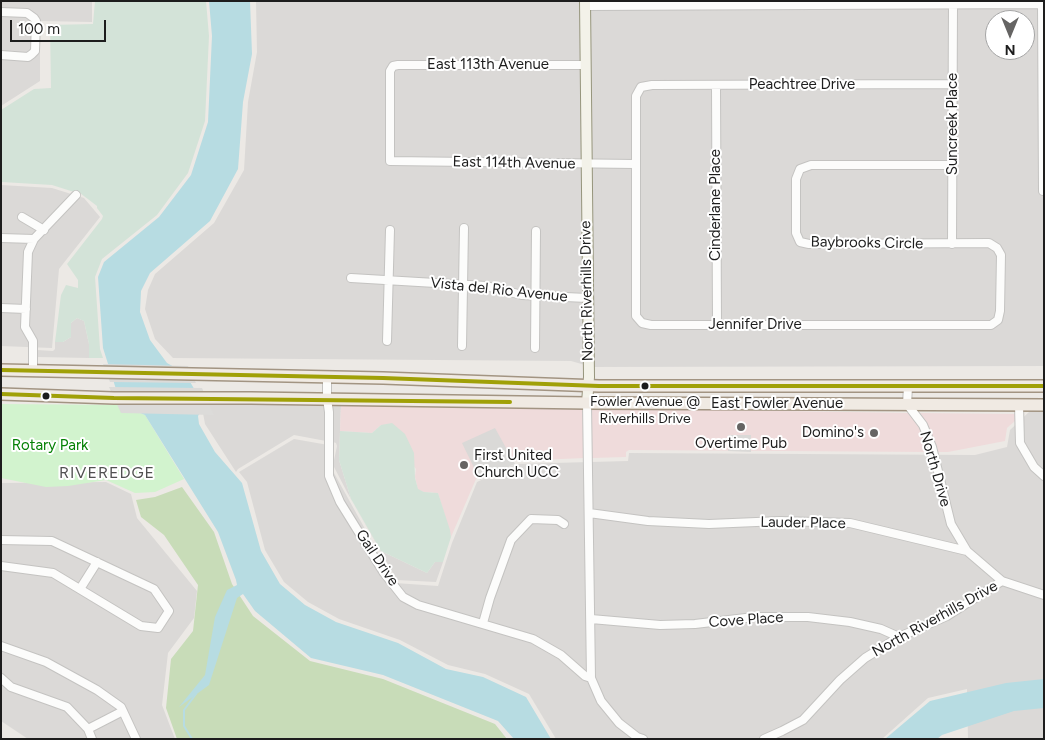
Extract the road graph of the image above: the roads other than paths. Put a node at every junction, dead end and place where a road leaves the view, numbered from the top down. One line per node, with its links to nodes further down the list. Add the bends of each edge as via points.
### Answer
1 (854, 3): 2 (street); 4 (street)
2 (585, 4): 7 (street, North Riverhills Drive)
3 (1043, 4): 4 (street); 15 (street)
4 (953, 5): 8 (street, Suncreek Place)
5 (1, 12): 6 (street, via 26,13 36,21 35,51 32,54 28,57)
6 (1, 55)
7 (584, 65): 11 (street, East 113th Avenue, via 393,66 390,71 389,156); 12 (street, North Riverhills Drive)
8 (953, 84): 10 (street, Peachtree Drive); 14 (street, Suncreek Place)
9 (652, 85): 10 (street, Peachtree Drive); 13 (street, Jennifer Drive, via 641,88 636,96)
10 (716, 85): 32 (street, Cinderlane Place)
11 (393, 162): 12 (street, East 114th Avenue)
12 (586, 164): 13 (street, East 114th Avenue); 29 (street, North Riverhills Drive)
13 (635, 164): 32 (street, Jennifer Drive, via 636,316 642,323 651,325)
14 (953, 165): 24 (street, Suncreek Place); 24 (street, Baybrooks Circle, via 810,164 800,169 796,179 796,234 800,242)
15 (1043, 191)
16 (76, 195): 19 (street)
17 (22, 218): 19 (street)
18 (464, 228): 27 (street)
19 (44, 230): 23 (street)
20 (390, 230): 26 (street)
21 (536, 231): 28 (street)
22 (1, 238): 23 (street)
23 (34, 240): 31 (street, via 28,252)
24 (952, 244): 32 (street, Jennifer Drive, via 989,243 997,248 1000,255 1000,311 998,320 991,325)
25 (351, 278): 26 (street, Vista del Rio Avenue)
26 (388, 280): 27 (street, Vista del Rio Avenue); 33 (street)
27 (463, 284): 28 (street, Vista del Rio Avenue, via 496,287); 34 (street)
28 (536, 297): 29 (street, Vista del Rio Avenue); 35 (street)
29 (586, 298): 39 (street, North Riverhills Drive)
30 (1, 308): 31 (street)
31 (26, 309): 37 (street, via 25,327 33,341)
32 (717, 325)
33 (387, 341)
34 (462, 346)
35 (535, 348)
36 (1, 370): 37 (main road, East Fowler Avenue)
37 (33, 371): 38 (main road, East Fowler Avenue)
38 (326, 377): 39 (main road, East Fowler Avenue); 43 (street, Gail Drive)
39 (588, 386): 41 (main road, East Fowler Avenue); 44 (street, North Riverhills Drive)
40 (1044, 386): 41 (main road, East Fowler Avenue)
41 (908, 387): 45 (street)
42 (1, 394): 43 (main road, East Fowler Avenue)
43 (327, 399): 44 (main road, East Fowler Avenue); 59 (street, Gail Drive, via 329,476 340,502 384,573 403,597 418,605)
44 (587, 403): 45 (main road, East Fowler Avenue); 49 (street, North Riverhills Drive)
45 (907, 404): 46 (main road, East Fowler Avenue); 52 (street, North Drive, via 923,425 932,447 951,524)
46 (1019, 405): 47 (main road, East Fowler Avenue); 48 (street, via 1020,443 1034,467)
47 (1044, 405)
48 (1044, 476)
49 (589, 513): 52 (street, Lauder Place, via 648,521 709,524 850,523); 58 (street, North Riverhills Drive)
50 (564, 524): 59 (street, via 558,520 531,519 511,540)
51 (1, 540): 53 (street, via 52,541)
52 (966, 551): 55 (street, Lauder Place)
53 (97, 562): 56 (street); 56 (street, via 154,589 169,611 158,628 141,626)
54 (1, 566): 56 (street, via 53,573)
55 (1002, 581): 57 (street, North Riverhills Drive); 60 (street, North Riverhills Drive, via 947,616)
56 (80, 589)
57 (1044, 595)
58 (591, 619): 60 (street, Cove Place, via 660,625 754,617 808,618 850,622); 63 (street, North Riverhills Drive)
59 (484, 623): 63 (street, Gail Drive, via 534,639)
60 (899, 637): 69 (street, North Riverhills Drive, via 865,658 803,720)
61 (2, 646): 64 (street, via 46,662 97,690)
62 (1, 678): 65 (street, via 11,687 67,707)
63 (591, 678): 68 (street, North Riverhills Drive, via 601,701 619,723)
64 (124, 711): 65 (street); 67 (street)
65 (88, 729): 66 (street)
66 (92, 739)
67 (136, 739)
68 (644, 739)
69 (764, 739)

